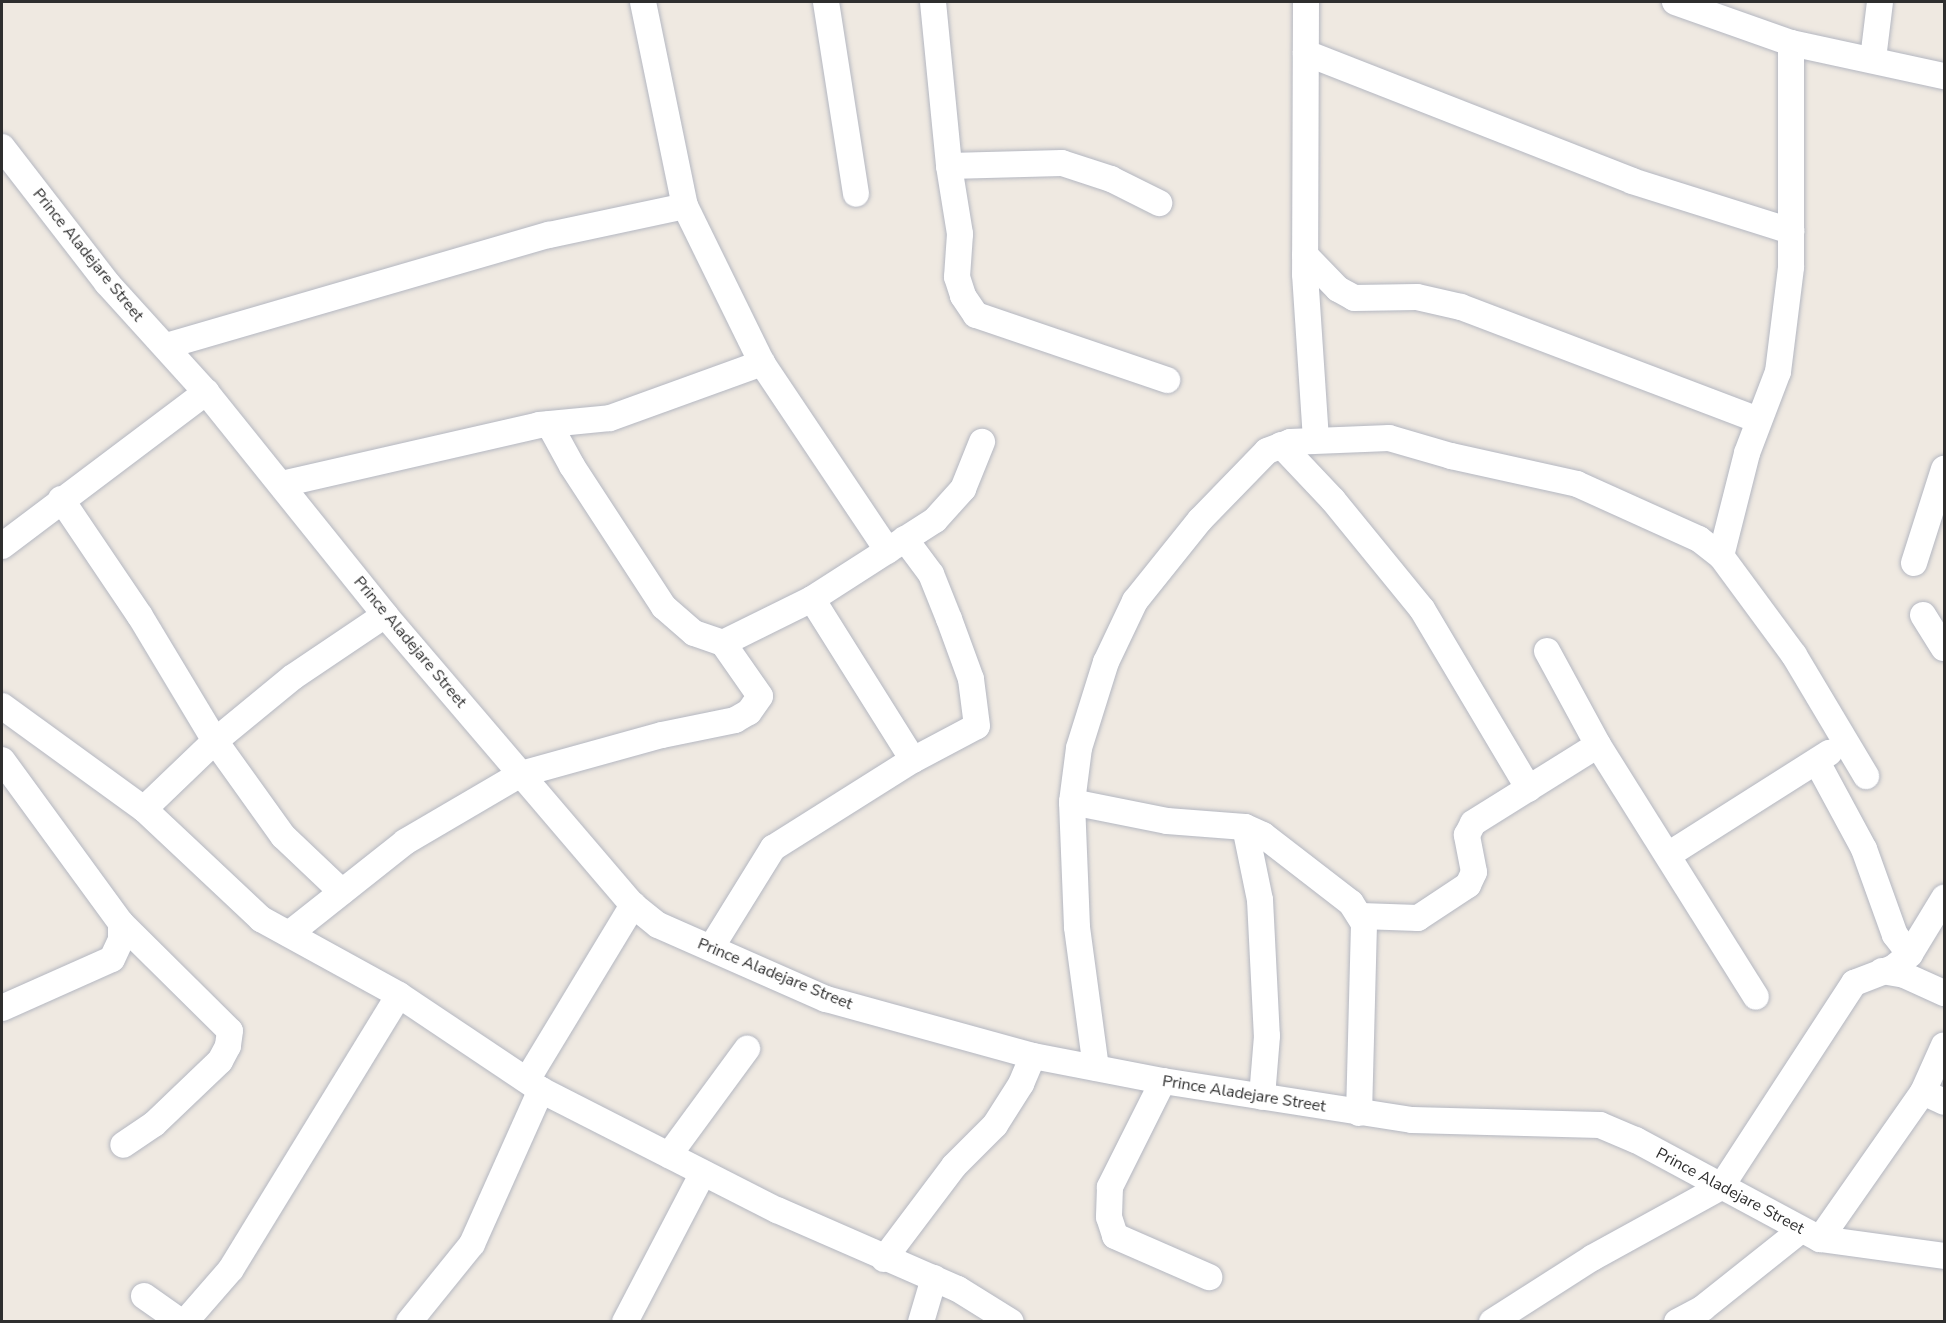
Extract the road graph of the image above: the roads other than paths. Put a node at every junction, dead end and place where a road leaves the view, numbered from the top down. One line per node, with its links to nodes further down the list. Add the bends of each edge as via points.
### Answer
1 (643, 2): 15 (street)
2 (826, 2): 13 (street)
3 (933, 2): 12 (street)
4 (1306, 2): 8 (street)
5 (1880, 2): 9 (street)
6 (1686, 3): 7 (street)
7 (1791, 43): 9 (street); 16 (street)
8 (1306, 53): 16 (street, via 1632,181); 17 (street)
9 (1873, 60): 10 (street)
10 (1944, 76)
11 (2, 147): 18 (street, Prince Aladejare Street, via 107,283)
12 (949, 166): 14 (street, via 1062,162 1111,179); 20 (street, via 960,234 957,277 976,315)
13 (856, 194)
14 (1159, 203)
15 (685, 207): 18 (street, via 549,235); 19 (street)
16 (1791, 231): 22 (street, via 1791,267 1778,372)
17 (1305, 255): 22 (street, via 1338,289 1354,298 1417,297 1461,307); 24 (street)
18 (166, 346): 21 (street, Prince Aladejare Street)
19 (762, 363): 23 (street, via 610,418); 30 (street)
20 (1167, 380)
21 (206, 392): 28 (street, Prince Aladejare Street); 29 (street)
22 (1758, 420): 32 (street)
23 (549, 424): 28 (street); 37 (street, via 664,607 694,633)
24 (1316, 438): 26 (street); 32 (street, via 1389,438 1577,484 1699,539)
25 (982, 441): 30 (street, via 963,489 935,520)
26 (1281, 445): 49 (street, via 1333,500 1422,609); 50 (street, via 1267,451 1200,520 1135,601 1106,662 1078,748)
27 (1944, 469): 33 (street)
28 (282, 484): 35 (street, Prince Aladejare Street)
29 (62, 499): 31 (street); 41 (street)
30 (897, 545): 34 (street); 45 (street, via 931,574 971,680 979,718 971,733)
31 (2, 546)
32 (1721, 556): 42 (street, via 1794,655)
33 (1914, 563)
34 (812, 599): 37 (street); 45 (street)
35 (385, 615): 41 (street, via 293,677); 47 (street, Prince Aladejare Street)
36 (1923, 615): 38 (street)
37 (723, 643): 47 (street, via 760,696 749,712 735,720 662,735)
38 (1944, 648)
39 (1548, 651): 43 (street)
40 (2, 706): 51 (street)
41 (216, 741): 51 (street); 54 (street, via 283,836)
42 (1845, 743): 46 (street); 48 (street)
43 (1599, 745): 49 (street); 53 (street)
44 (2, 760): 58 (street)
45 (913, 760): 60 (street, via 773,848)
46 (1816, 762): 53 (street); 61 (street, via 1864,849 1895,935)
47 (521, 774): 54 (street, via 405,842); 56 (street, Prince Aladejare Street)
48 (1866, 776)
49 (1529, 789): 57 (street, via 1470,828 1467,836 1474,872 1468,885 1418,918)
50 (1072, 802): 52 (street, via 1167,821); 70 (street, via 1077,927)
51 (144, 809): 59 (street, via 250,911)
52 (1245, 827): 57 (street, via 1263,835 1351,903); 73 (street, via 1260,900 1267,1036)
53 (1668, 855): 65 (street)
54 (342, 892): 59 (street)
55 (1944, 898): 61 (street)
56 (633, 905): 60 (street, Prince Aladejare Street, via 658,925); 72 (street)
57 (1361, 916): 75 (street, via 1365,958)
58 (121, 923): 66 (street, via 121,940 112,959); 76 (street, via 230,1031 220,1061 154,1124)
59 (290, 933): 64 (street)
60 (711, 948): 69 (street, Prince Aladejare Street, via 826,999)
61 (1912, 952): 62 (street); 63 (street)
62 (1882, 971): 63 (street); 79 (street, via 1854,983)
63 (1938, 990)
64 (399, 995): 72 (street); 86 (street, via 231,1269)
65 (1756, 997)
66 (2, 1008)
67 (1944, 1045): 74 (street)
68 (747, 1049): 77 (street)
69 (1033, 1056): 70 (street, Prince Aladejare Street); 82 (street, via 995,1125 954,1166)
70 (1096, 1068): 71 (street, Prince Aladejare Street)
71 (1163, 1082): 73 (street, Prince Aladejare Street); 83 (street, via 1110,1187 1109,1217 1115,1236)
72 (534, 1085): 77 (street); 87 (street, via 472,1244)
73 (1262, 1097): 75 (street, Prince Aladejare Street)
74 (1934, 1097): 80 (street)
75 (1359, 1113): 79 (street, Prince Aladejare Street, via 1412,1120 1600,1125)
76 (123, 1145)
77 (669, 1155): 78 (street)
78 (703, 1173): 82 (street); 88 (street)
79 (1721, 1187): 80 (street, Prince Aladejare Street); 91 (street, via 1592,1258)
80 (1811, 1235): 81 (street, Prince Aladejare Street); 92 (street)
81 (1944, 1256)
82 (884, 1259): 84 (street)
83 (1209, 1277)
84 (934, 1278): 89 (street); 90 (street)
85 (144, 1296): 86 (street)
86 (183, 1322)
87 (409, 1322)
88 (625, 1322)
89 (921, 1322)
90 (1011, 1322)
91 (1492, 1322)
92 (1677, 1322)

